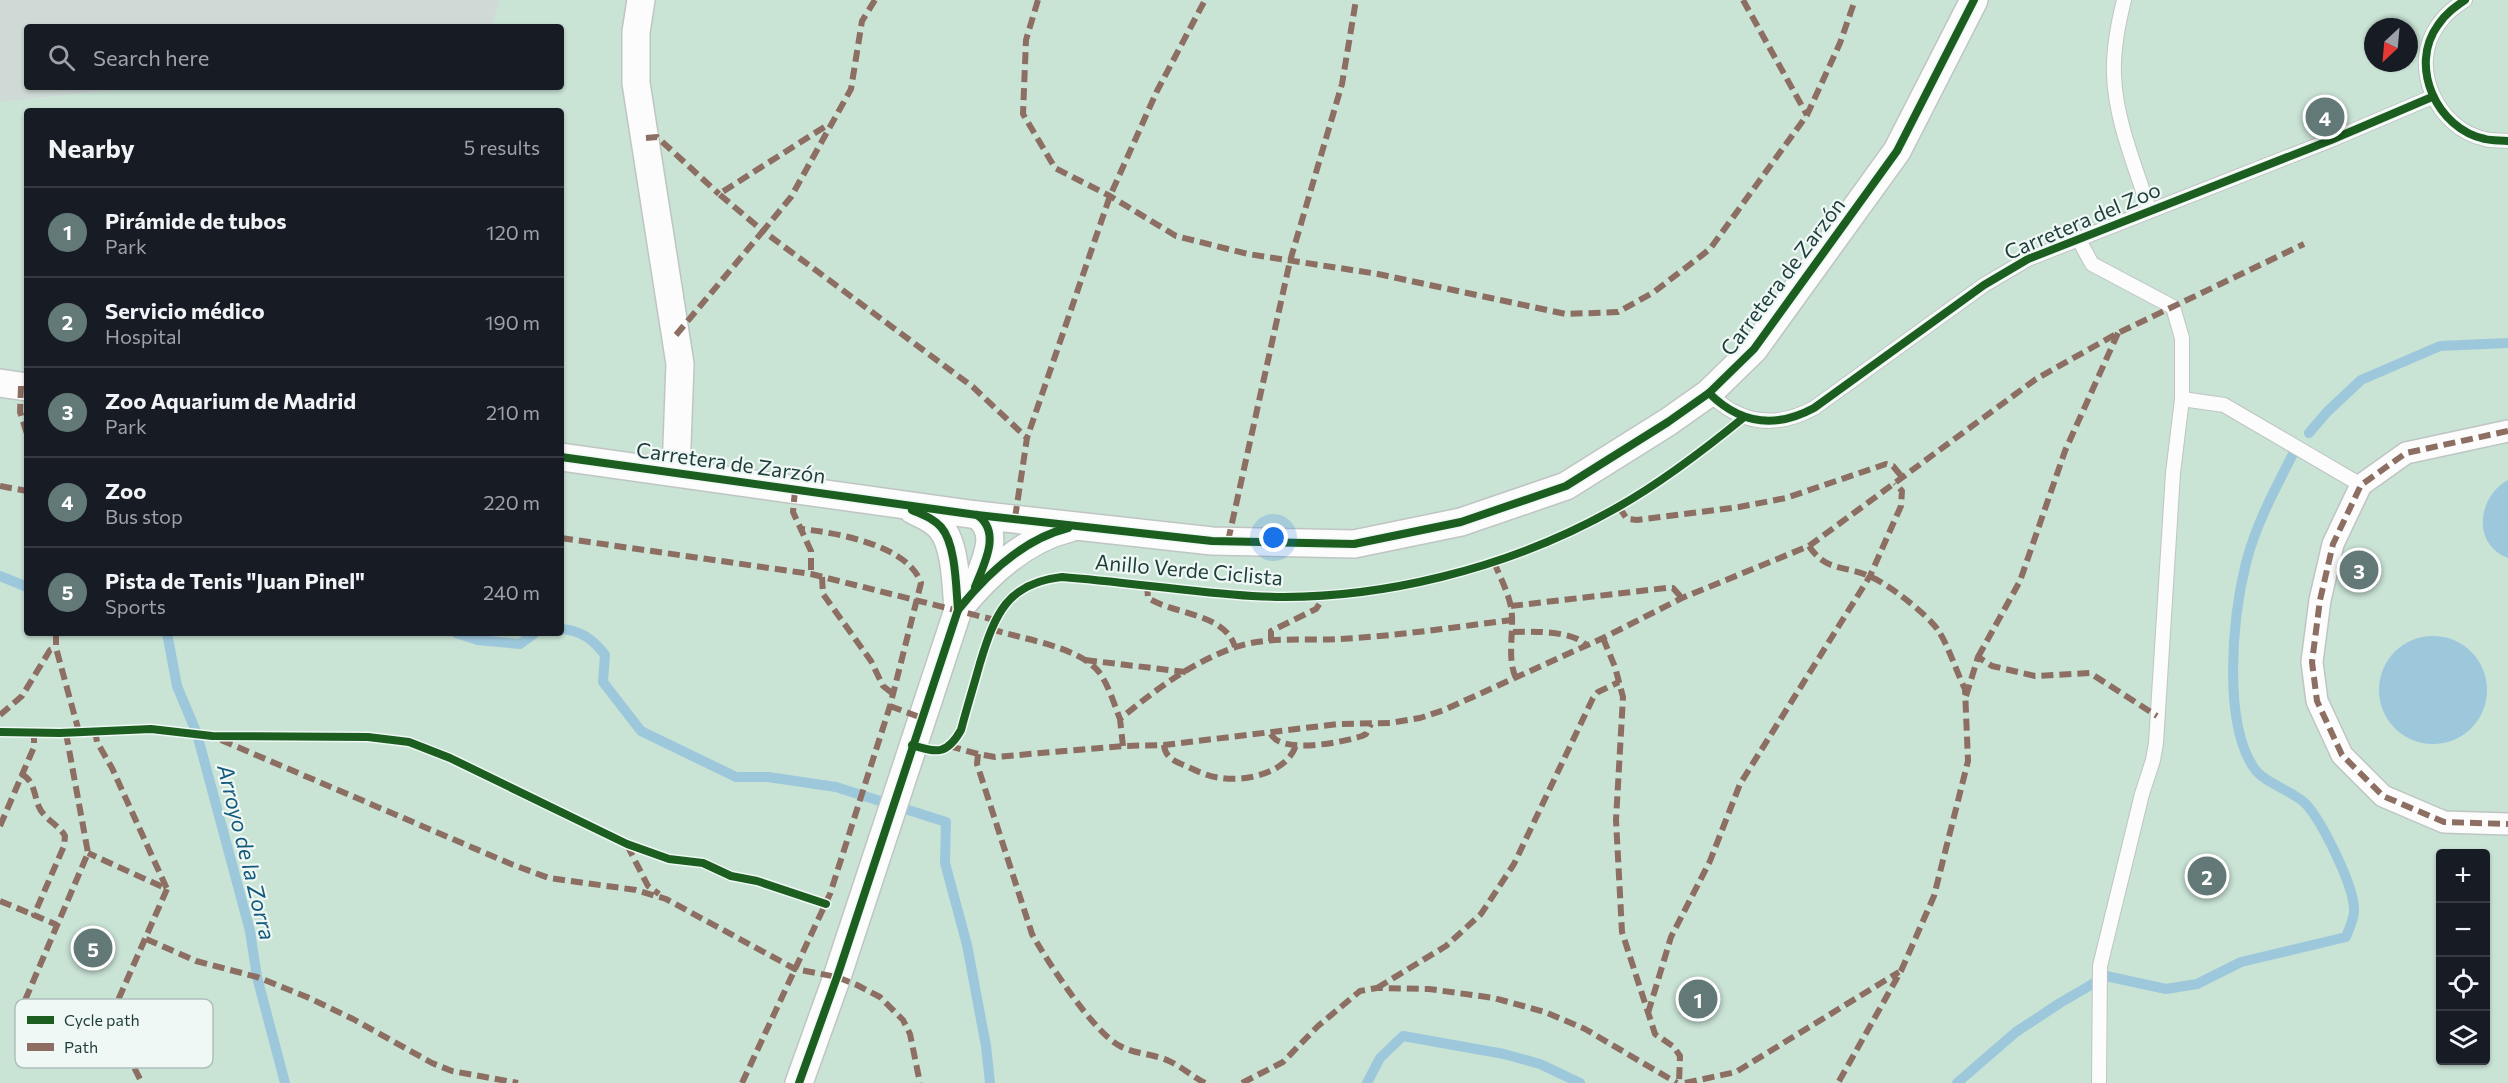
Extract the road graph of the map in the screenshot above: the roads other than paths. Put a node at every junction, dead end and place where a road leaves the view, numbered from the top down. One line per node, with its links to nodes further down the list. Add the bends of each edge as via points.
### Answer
1 (641, 0): 15 (street, via 636,32 636,83 681,364)
2 (1974, 0): 11 (street, Carretera de Zarzón, via 1897,151 1754,349)
3 (2124, 0): 7 (lane, via 2114,75 2118,106)
4 (2465, 0): 5 (lane, via 2437,26 2428,48 2426,70)
5 (2432, 98): 6 (lane, via 2462,130 2484,139); 7 (lane, Carretera del Zoo)
6 (2508, 141)
7 (2149, 210): 8 (lane, Carretera del Zoo)
8 (2079, 240): 11 (lane, Carretera del Zoo, via 2003,272 1798,416 1784,420 1743,418); 12 (lane, via 2092,264 2173,307 2183,352)
9 (0, 383): 10 (street)
10 (24, 387)
11 (1709, 393): 19 (street, Carretera de Zarzón, via 1566,486 1461,522 1354,544 1212,541)
12 (2182, 399): 16 (lane, via 2224,405); 23 (lane, via 2173,473 2156,743 2100,966)
13 (2508, 431): 16 (street, via 2406,453)
14 (564, 457): 15 (street, Carretera de Zarzón)
15 (676, 472): 17 (street, Carretera de Zarzón)
16 (2361, 485): 21 (street, via 2333,544 2320,600 2312,662 2317,701 2342,755 2383,796 2444,822)
17 (896, 502): 18 (street, Carretera de Zarzón); 20 (street, Carretera de Zarzón, via 942,528)
18 (977, 515): 19 (street, Carretera de Zarzón); 20 (street, via 987,524 991,537 986,559)
19 (1077, 526): 20 (street, Carretera de Zarzón, via 1028,544)
20 (966, 600): 22 (street, via 912,745)
21 (2508, 824)
22 (799, 1083)
23 (2099, 1083)

